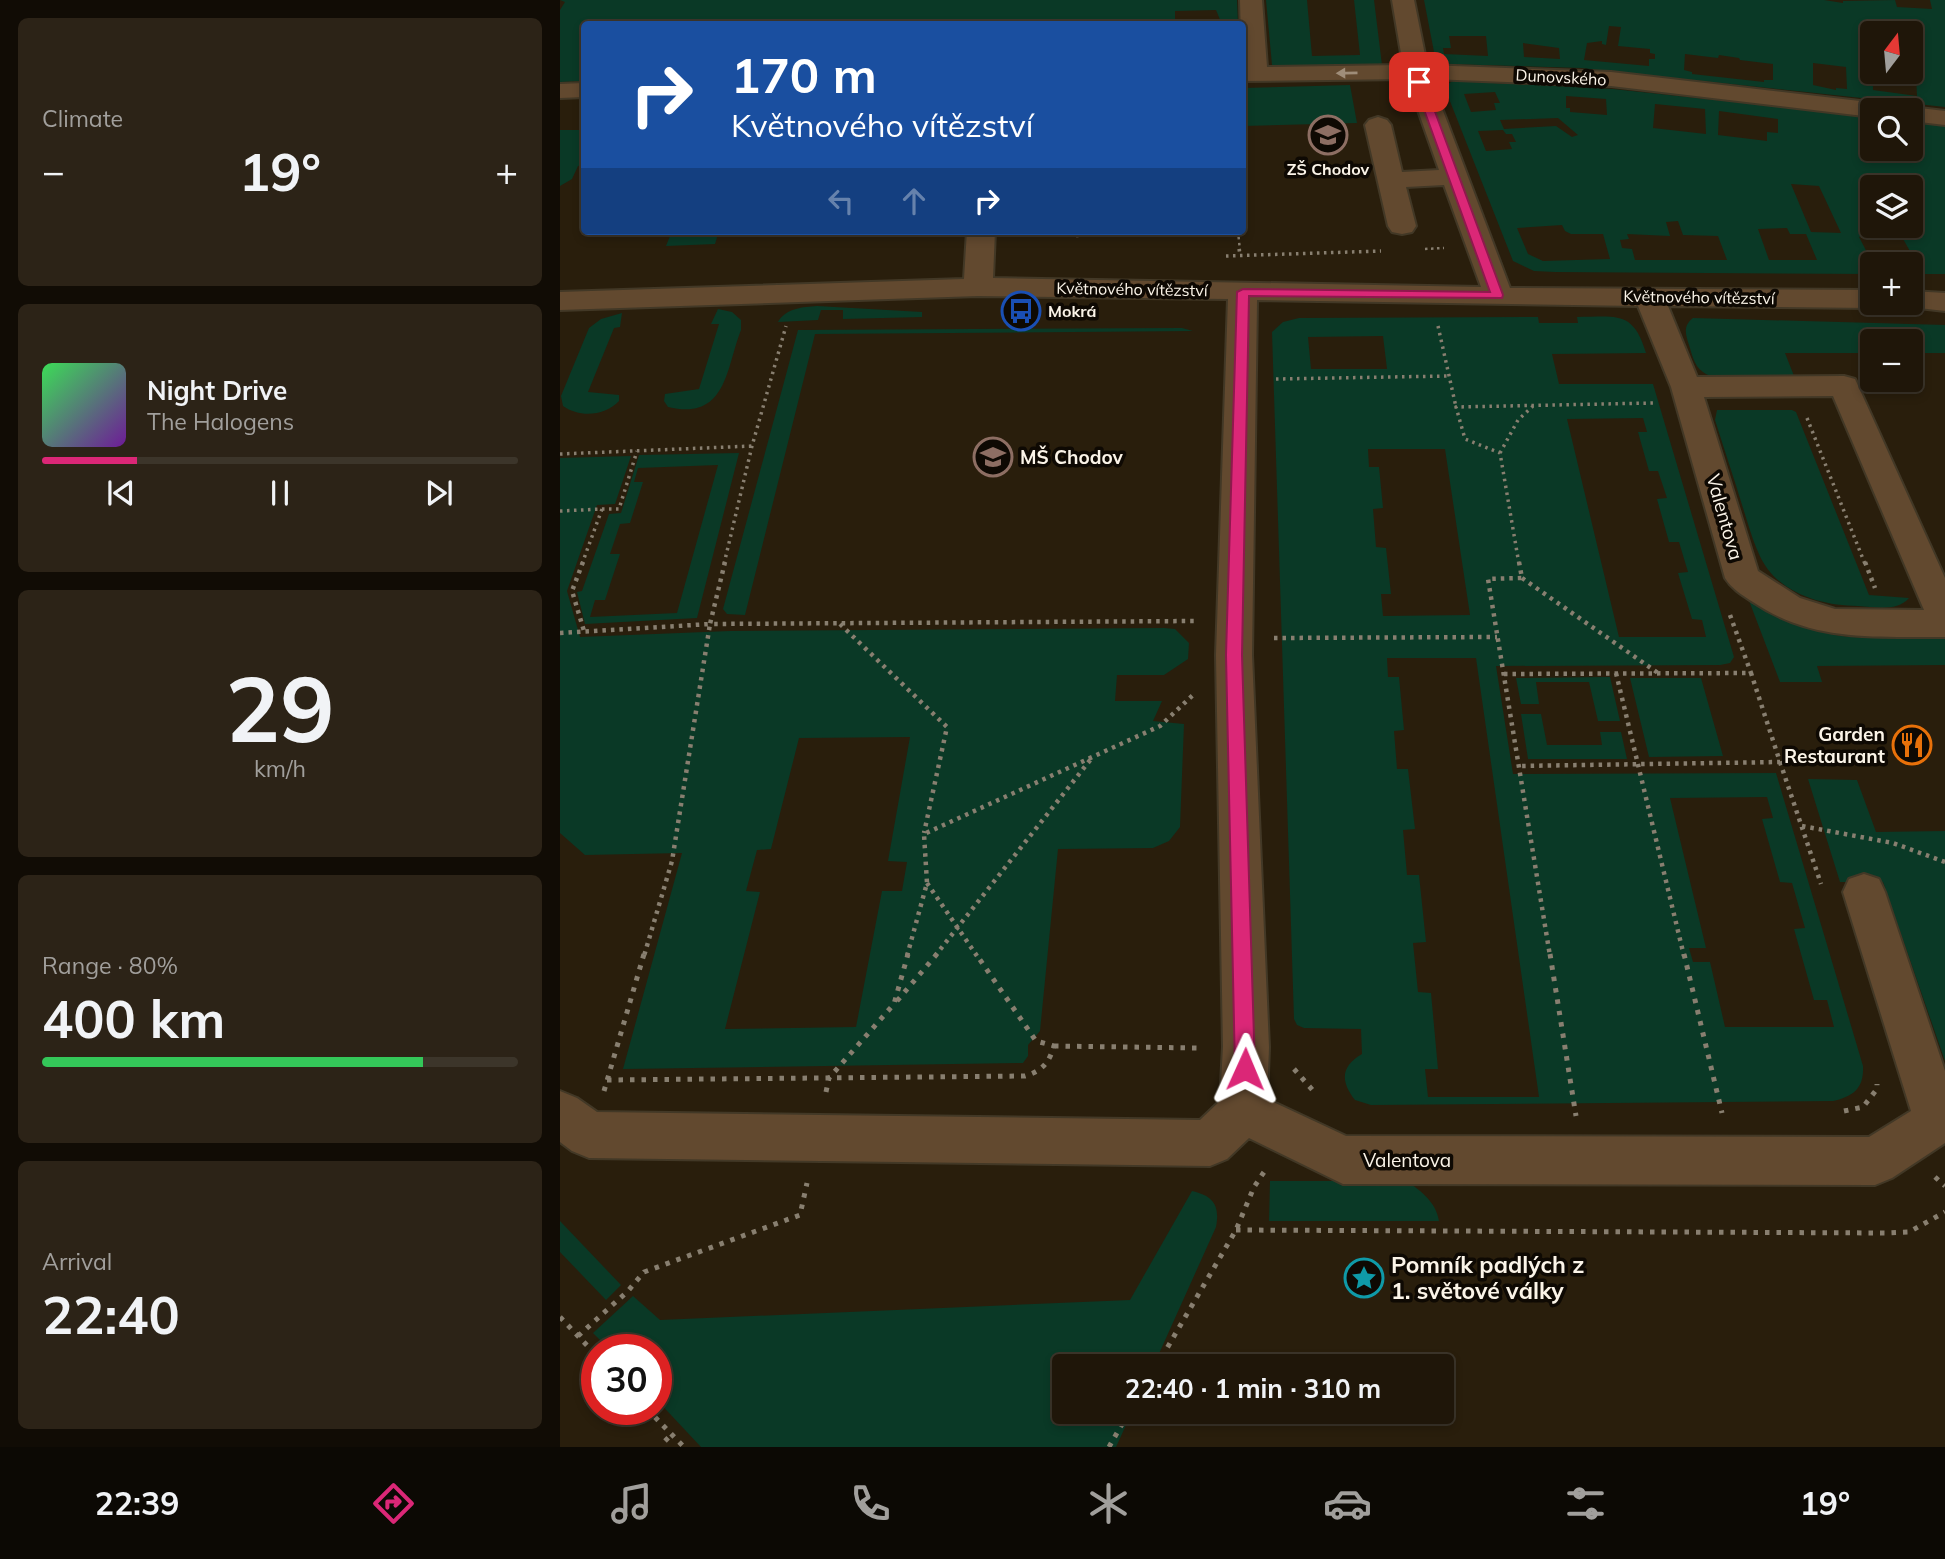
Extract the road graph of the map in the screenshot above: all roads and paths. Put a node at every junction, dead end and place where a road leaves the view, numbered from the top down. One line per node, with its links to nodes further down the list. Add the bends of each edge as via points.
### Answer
1 (1251, 0): 4 (street)
2 (1403, 0): 3 (street)
3 (1416, 72): 4 (street, Dunovského, one-way to 4); 7 (street, Dunovského, via 1611,79); 11 (street)
4 (1249, 74)
5 (581, 90): 6 (street)
6 (560, 91)
7 (1860, 108)
8 (1923, 115): 9 (street)
9 (1945, 118)
10 (1378, 125): 12 (street)
11 (1452, 177): 12 (street); 20 (street)
12 (1391, 180): 13 (street)
13 (1402, 226)
14 (981, 235): 19 (street)
15 (1075, 235): 16 (path)
16 (1106, 235)
17 (1237, 235): 18 (path)
18 (1242, 274): 19 (street, Květnového vítězství, via 1138,288); 20 (street, Květnového vítězství); 50 (street)
19 (978, 287): 24 (street, Květnového vítězství)
20 (1497, 295): 21 (street, Květnového vítězství)
21 (1649, 296): 22 (street, Květnového vítězství); 30 (street, Valentova)
22 (1860, 299)
23 (1923, 301): 25 (street)
24 (560, 302)
25 (1945, 302)
26 (1436, 314): 28 (path)
27 (787, 325): 34 (path)
28 (1447, 376): 29 (path); 32 (path)
29 (1267, 379)
30 (1689, 395): 31 (path); 42 (street, via 1844,386); 46 (street, Valentova, via 1743,578 1787,607 1834,621)
31 (1532, 406): 32 (path); 36 (path)
32 (1456, 407): 36 (path, via 1465,439)
33 (1806, 416): 41 (path)
34 (752, 446): 35 (path); 44 (path)
35 (638, 450): 37 (path); 38 (path, via 619,509)
36 (1500, 453): 40 (path)
37 (560, 454)
38 (602, 509): 39 (path); 47 (path, via 572,591)
39 (560, 511)
40 (1522, 578): 49 (path, via 1488,579); 54 (path)
41 (1877, 592)
42 (1945, 618)
43 (839, 623): 44 (path); 50 (path); 61 (path, via 947,727)
44 (710, 624): 47 (path); 71 (path, via 672,861)
45 (1274, 624): 51 (path)
46 (1945, 624)
47 (584, 631): 48 (path)
48 (560, 633)
49 (1497, 637): 51 (path); 55 (path)
50 (1234, 638): 51 (path); 56 (path, via 1160,726); 68 (street)
51 (1274, 638): 52 (path)
52 (1275, 652)
53 (1616, 673): 54 (path); 55 (path); 58 (path)
54 (1658, 673): 57 (path, via 1751,673)
55 (1504, 674): 59 (path)
56 (1091, 758): 61 (path); 65 (path)
57 (1780, 762): 58 (path); 60 (path)
58 (1637, 764): 59 (path); 78 (path)
59 (1518, 766): 81 (path)
60 (1802, 826): 62 (path, via 1893,843); 64 (path)
61 (924, 834): 63 (path)
62 (1945, 862)
63 (927, 883): 65 (path); 66 (path)
64 (1844, 891): 83 (street, Valentova, via 1938,1121 1875,1161 1343,1160)
65 (958, 928): 66 (path); 67 (path, via 1036,1041)
66 (894, 1004): 69 (path)
67 (1054, 1046): 68 (path); 69 (path, via 1042,1071 1026,1076)
68 (1246, 1047): 72 (path, via 1284,1048 1295,1072); 74 (street)
69 (829, 1078): 71 (path); 84 (path)
70 (1876, 1078): 76 (path, via 1877,1089 1863,1107)
71 (607, 1080): 82 (path)
72 (1317, 1095): 73 (path); 83 (path)
73 (1328, 1100)
74 (1244, 1111): 83 (street, Valentova); 84 (street, via 1210,1143)
75 (1735, 1113): 78 (path)
76 (1835, 1113)
77 (1709, 1114): 78 (path)
78 (1722, 1114)
79 (1590, 1116): 81 (path)
80 (1563, 1117): 81 (path)
81 (1576, 1117)
82 (574, 1125): 84 (street)
83 (1290, 1134): 86 (path, via 1254,1187)
84 (816, 1140): 88 (path, via 800,1215 644,1272)
85 (1945, 1212): 86 (path, via 1909,1232 1885,1233)
86 (1236, 1230): 90 (path)
87 (560, 1317): 88 (path)
88 (578, 1336): 89 (path)
89 (581, 1339)
90 (1164, 1354)
91 (1122, 1424): 96 (path)
92 (663, 1425): 93 (path)
93 (672, 1434): 94 (path); 95 (path)
94 (665, 1441)
95 (684, 1447)
96 (1109, 1447)

